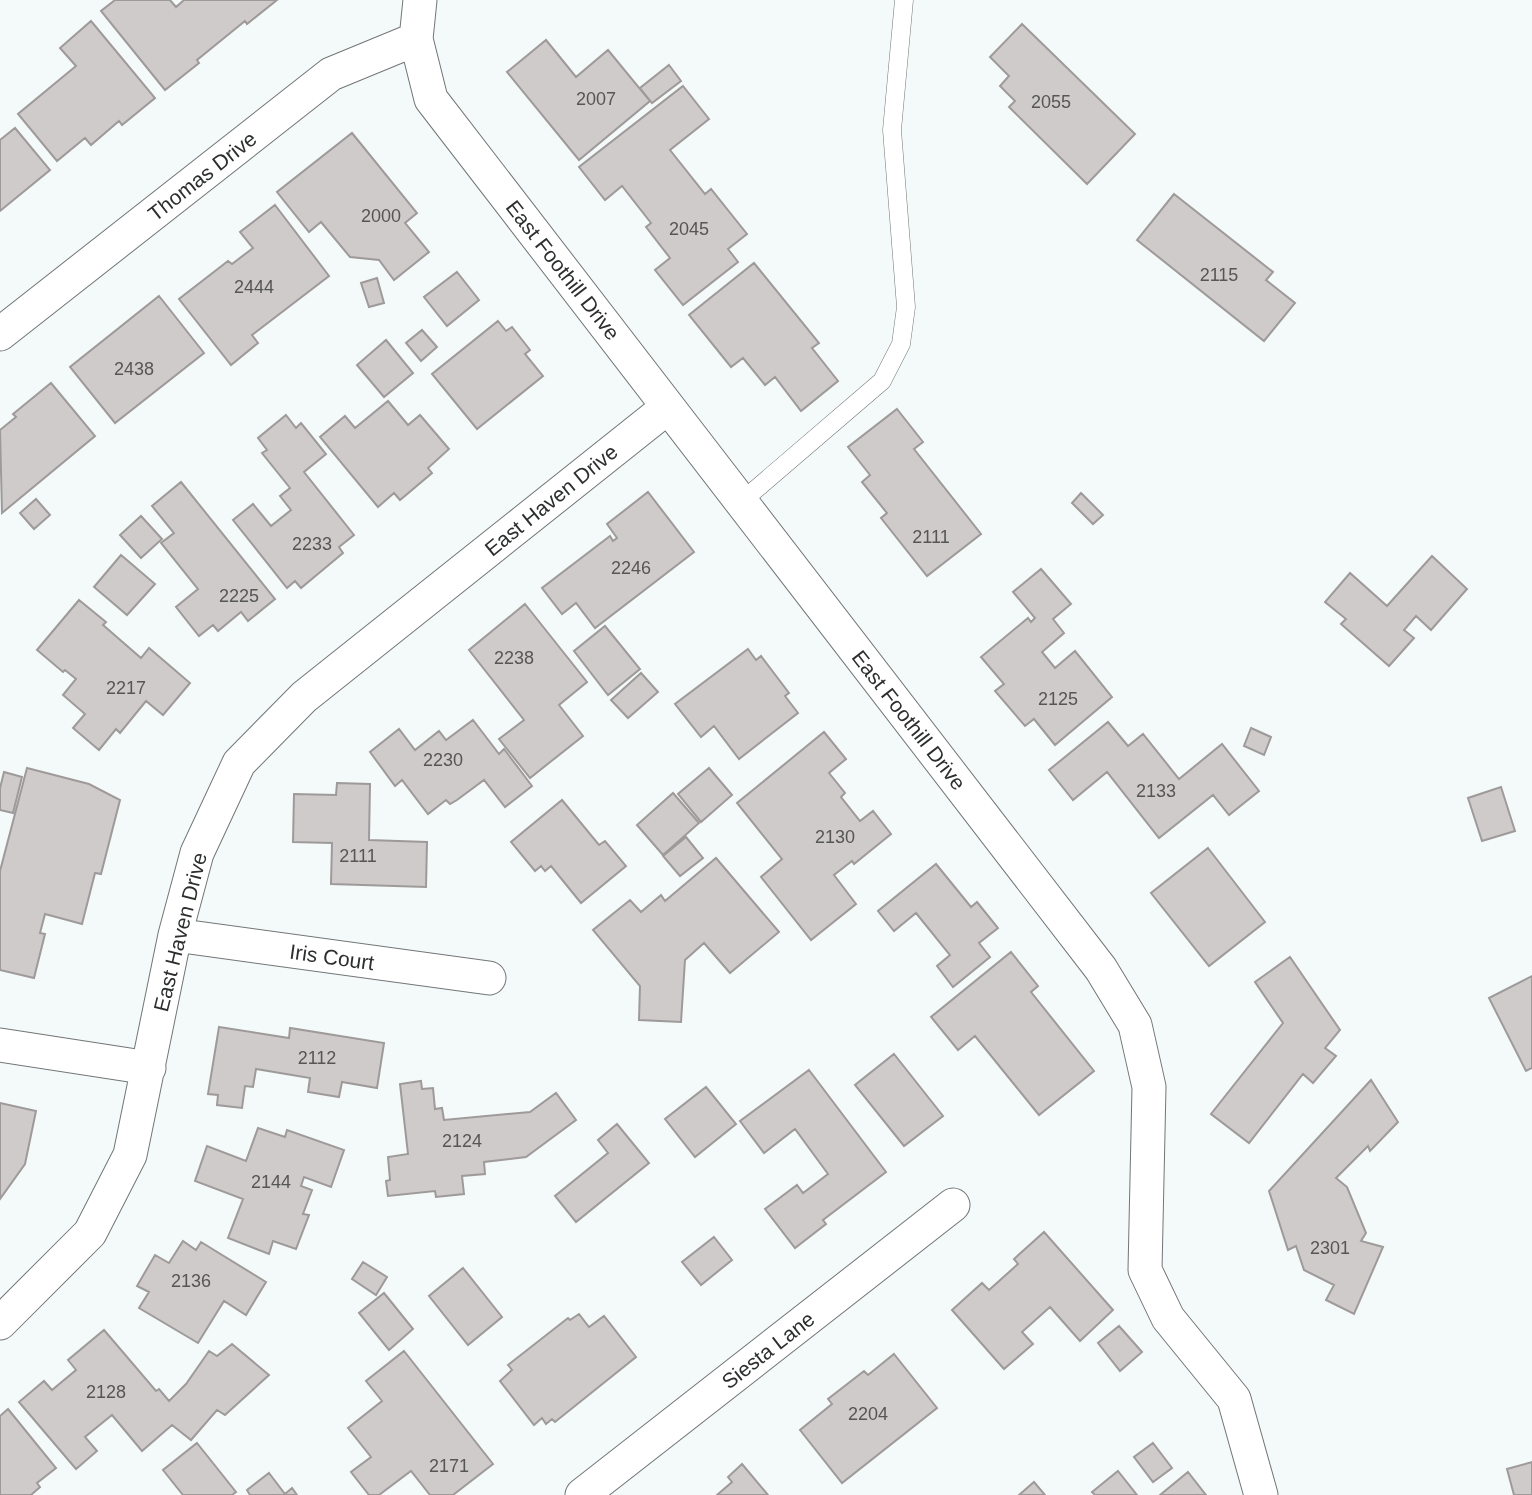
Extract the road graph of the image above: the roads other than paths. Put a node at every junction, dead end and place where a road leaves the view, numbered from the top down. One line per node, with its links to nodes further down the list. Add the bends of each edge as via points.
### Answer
1 (420, 0): 3 (street, East Foothill Drive)
2 (904, 0): 6 (lane, via 892,131 906,307 901,344 882,381)
3 (416, 39): 4 (street, Thomas Drive, via 331,74); 5 (street, East Foothill Drive, via 431,99)
4 (0, 334)
5 (668, 407): 6 (street, East Foothill Drive); 7 (street, East Haven Drive, via 304,697 239,763 197,853)
6 (741, 502): 14 (street, East Foothill Drive, via 1101,969 1135,1025 1149,1087 1145,1270 1168,1318 1234,1399)
7 (175, 936): 8 (street, Iris Court); 10 (street, East Haven Drive)
8 (489, 978)
9 (0, 1045): 10 (street)
10 (149, 1068): 12 (street, East Haven Drive, via 130,1155 90,1233)
11 (953, 1205): 13 (street, Siesta Lane)
12 (0, 1323)
13 (582, 1495)
14 (1261, 1495)

